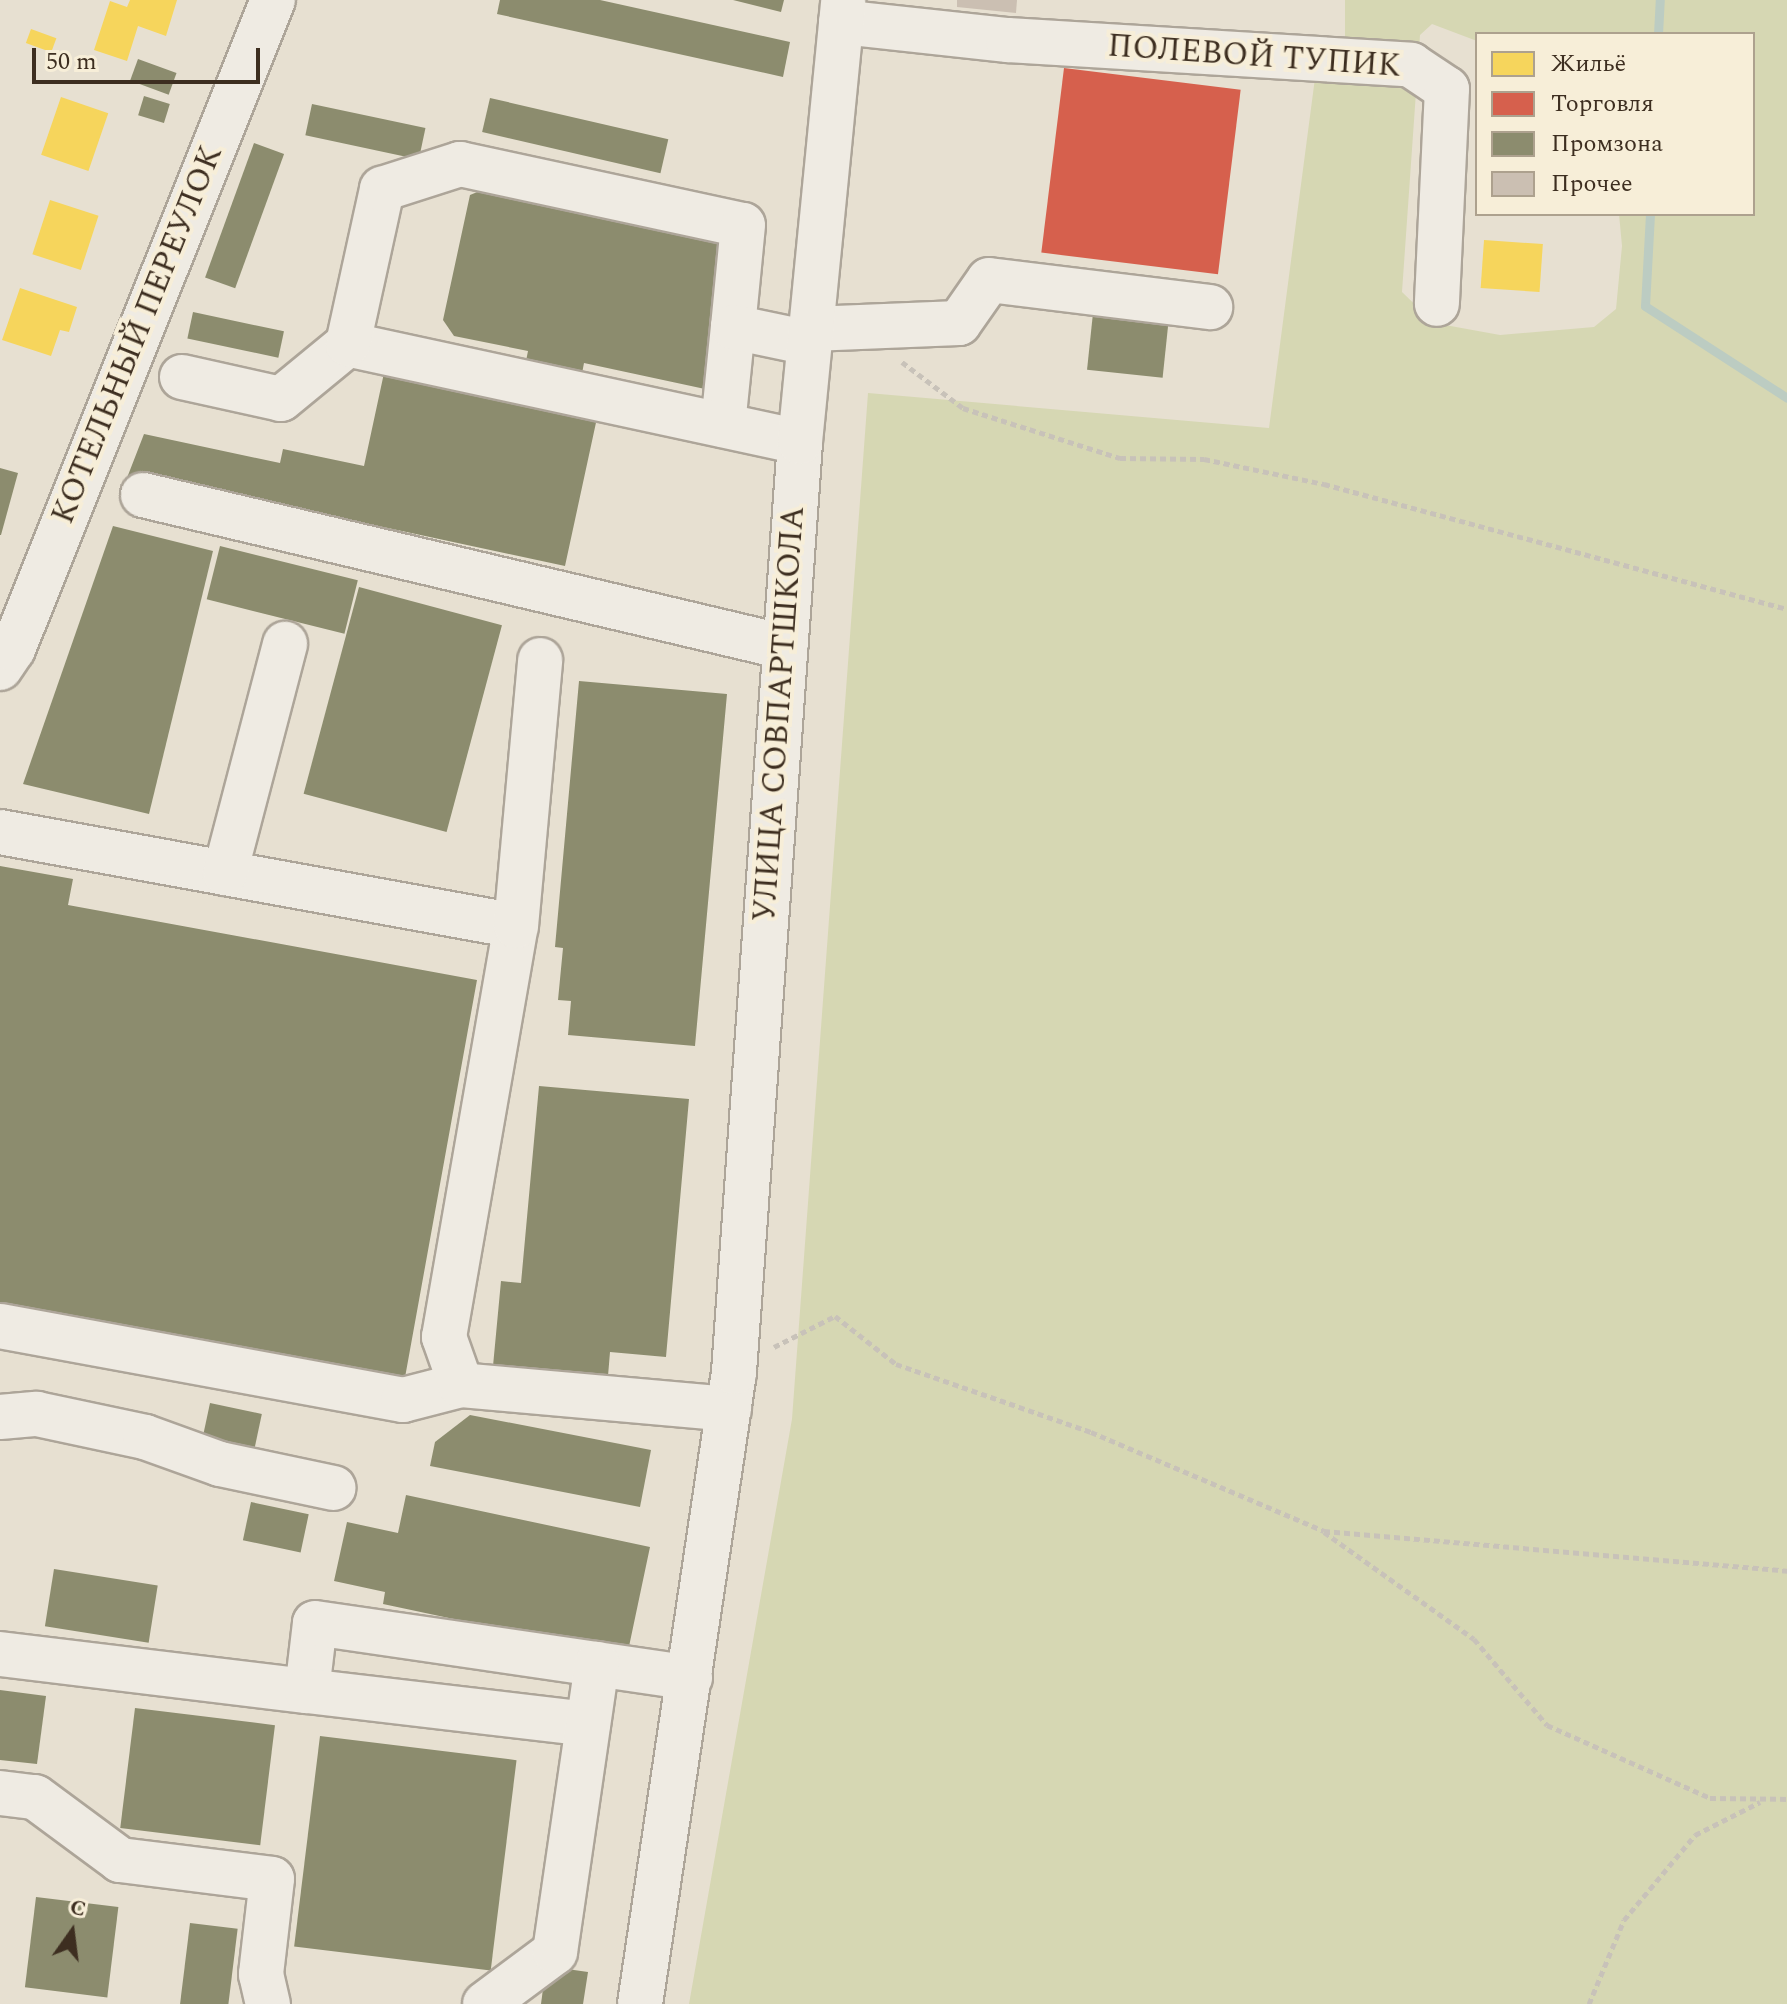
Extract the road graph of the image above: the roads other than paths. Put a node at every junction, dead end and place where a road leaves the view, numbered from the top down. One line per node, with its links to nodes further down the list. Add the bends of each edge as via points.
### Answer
1 (273, 0): 15 (street, КОТЕЛЬНЫЙ ПЕРЕУЛОК, via 13,649)
2 (842, 11): 3 (street, ПОЛЕВОЙ ТУПИК, via 1008,40 1411,65 1447,89); 6 (street, УЛИЦА СОВПАРТШКОЛА)
3 (1437, 304)
4 (1210, 307): 6 (street, via 989,280 959,323)
5 (733, 327): 6 (street); 7 (street, via 743,225 460,164 382,189); 9 (street)
6 (810, 336): 10 (street, УЛИЦА СОВПАРТШКОЛА)
7 (348, 344): 8 (street, via 281,399); 9 (street)
8 (182, 377)
9 (723, 425): 10 (street)
10 (800, 442): 13 (street, УЛИЦА СОВПАРТШКОЛА)
11 (143, 495): 13 (street)
12 (285, 644): 17 (street)
13 (785, 647): 21 (street, УЛИЦА СОВПАРТШКОЛА)
14 (540, 660): 18 (street)
15 (0, 668)
16 (0, 832): 17 (street)
17 (225, 873): 18 (street)
18 (516, 926): 20 (street, via 444,1337)
19 (0, 1326): 20 (street, via 403,1400)
20 (461, 1385): 21 (street)
21 (730, 1403): 26 (street, УЛИЦА СОВПАРТШКОЛА)
22 (0, 1417): 23 (street, via 37,1414 114,1430 220,1464)
23 (334, 1488)
24 (0, 1654): 27 (street)
25 (597, 1664): 26 (street); 27 (street, via 315,1623); 28 (street)
26 (691, 1666): 32 (street, УЛИЦА СОВПАРТШКОЛА)
27 (307, 1691): 28 (street)
28 (588, 1724): 31 (street, via 555,1952)
29 (0, 1793): 30 (street, via 35,1797 120,1860 272,1879 261,1974)
30 (268, 2004)
31 (485, 2004)
32 (640, 2004)

